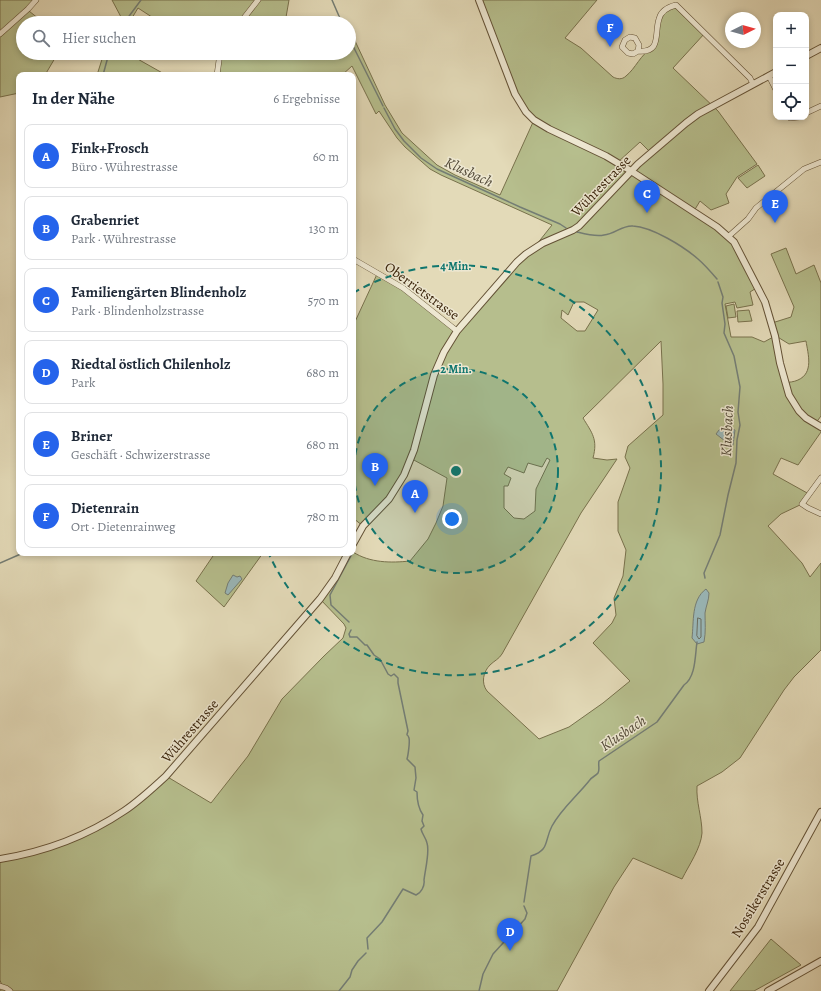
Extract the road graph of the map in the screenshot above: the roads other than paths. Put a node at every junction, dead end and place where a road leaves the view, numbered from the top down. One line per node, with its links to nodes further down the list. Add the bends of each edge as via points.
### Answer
1 (36, 0): 4 (street)
2 (258, 0): 5 (street)
3 (479, 0): 20 (street, via 511,84 526,112 542,125)
4 (21, 16)
5 (245, 16)
6 (16, 20): 7 (street)
7 (0, 34)
8 (821, 48): 10 (street)
9 (638, 51): 15 (street, via 646,52 653,47 657,38 659,18 666,9 676,5)
10 (809, 54)
11 (219, 60): 12 (street)
12 (217, 72)
13 (773, 74): 14 (street, Wührestrasse)
14 (769, 76): 15 (street, Wührestrasse); 16 (street)
15 (754, 84): 20 (street, Wührestrasse, via 698,114)
16 (773, 84)
17 (821, 106): 18 (street)
18 (809, 112)
19 (821, 162): 21 (street, via 804,168 756,208)
20 (631, 171): 21 (street); 23 (street, Wührestrasse, via 579,226 533,249 522,258)
21 (729, 236): 24 (street, via 739,249 765,302 789,395 806,418)
22 (356, 261): 23 (street, Oberrietstrasse, via 403,288)
23 (456, 331): 27 (street, Wührestrasse, via 434,374 414,450 404,475 389,499 363,526)
24 (821, 427)
25 (821, 478): 26 (street, via 802,504)
26 (821, 514)
27 (356, 539)
28 (346, 556): 30 (street, Wührestrasse, via 320,599 166,776 143,797 102,825 76,838 39,851)
29 (821, 812): 34 (street, Nossikerstrasse, via 758,927)
30 (0, 859)
31 (821, 961): 35 (street)
32 (0, 986): 33 (street)
33 (10, 991)
34 (708, 991)
35 (768, 991)

